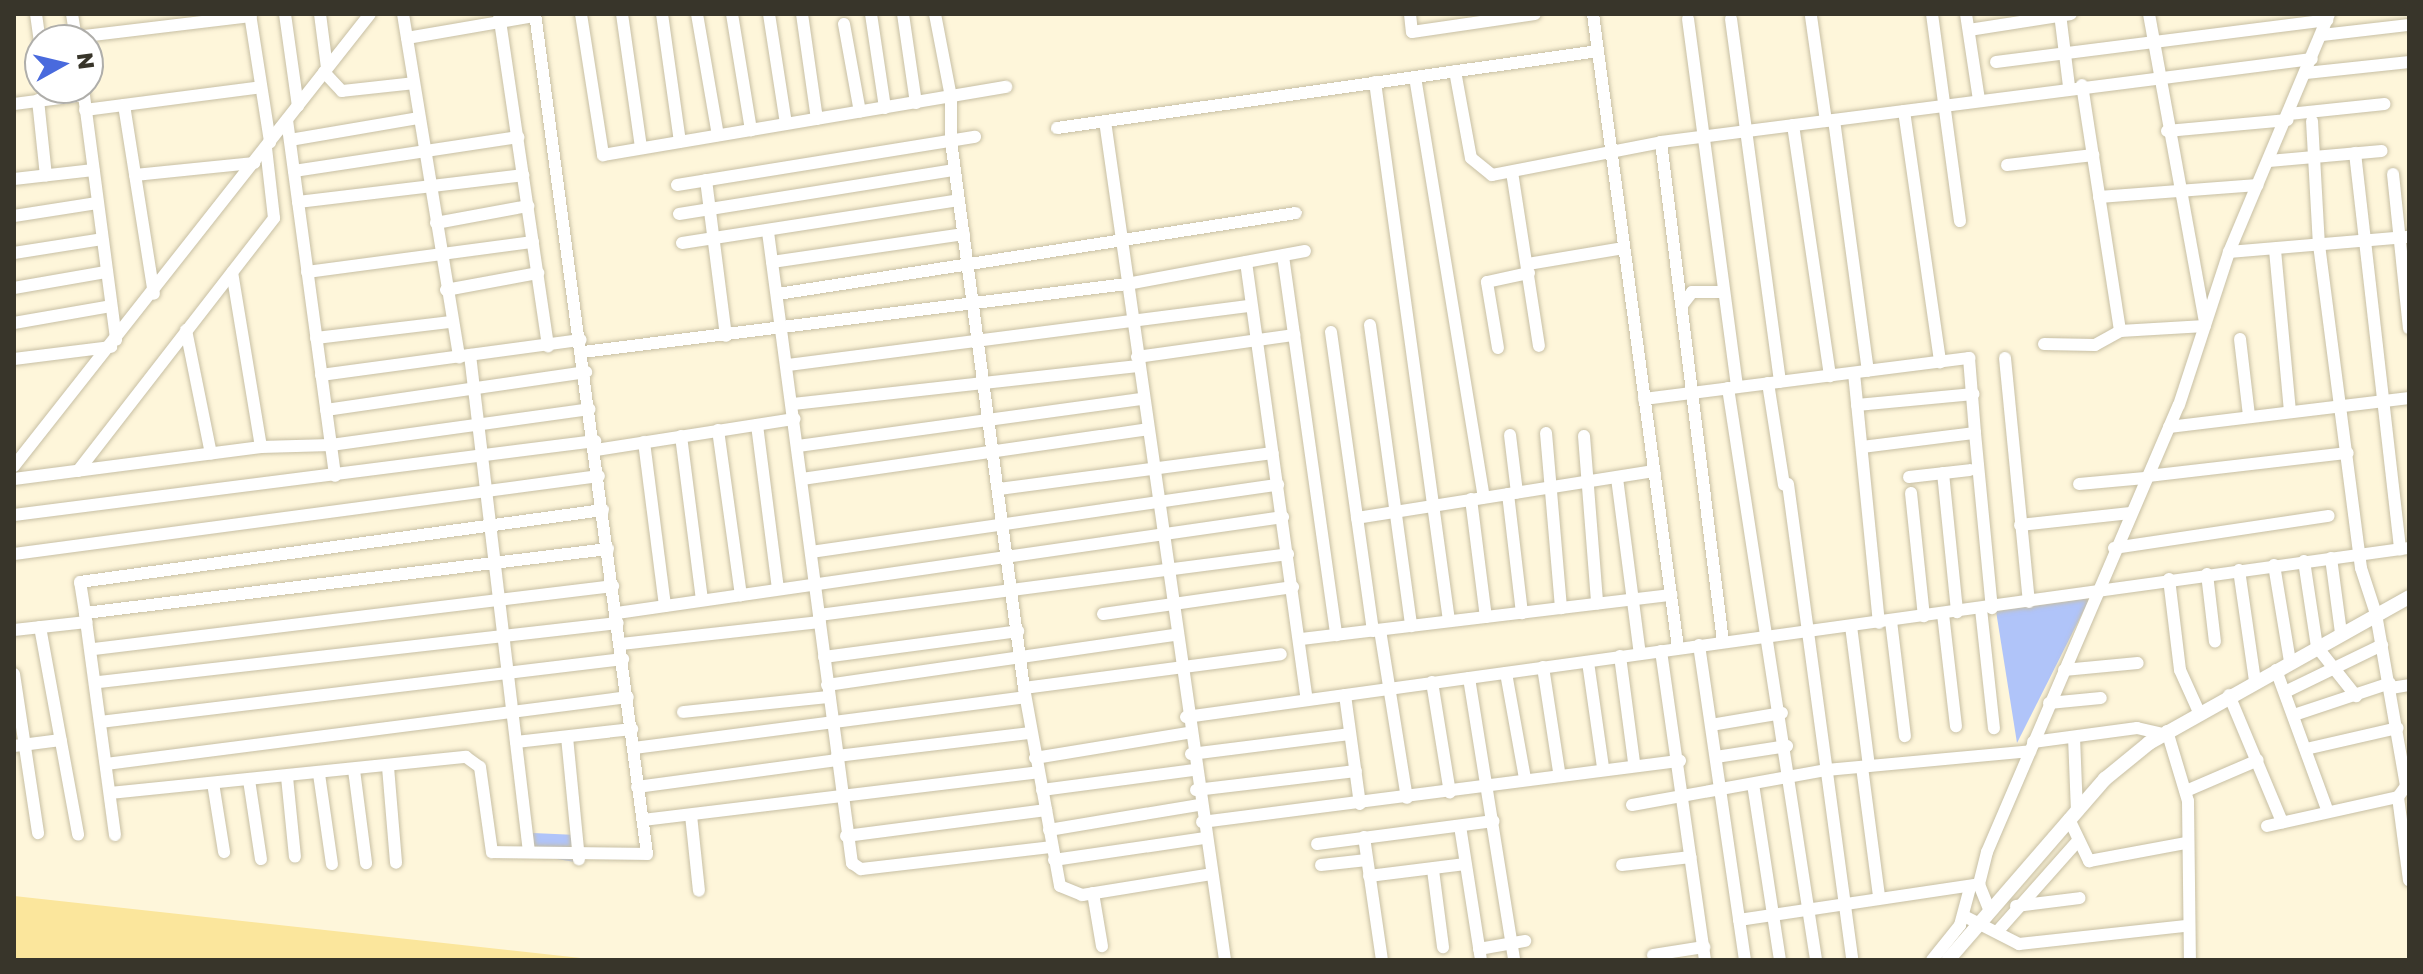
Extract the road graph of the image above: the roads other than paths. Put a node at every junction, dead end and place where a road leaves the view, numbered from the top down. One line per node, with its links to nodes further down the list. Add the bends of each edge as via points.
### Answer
1 (285, 14): 63 (street)
2 (320, 14): 45 (street)
3 (370, 14): 45 (street)
4 (403, 14): 38 (street)
5 (581, 14): 90 (street, via 603,155)
6 (622, 14): 90 (street)
7 (662, 14): 87 (street)
8 (697, 14): 81 (street)
9 (732, 14): 78 (street)
10 (769, 14): 75 (street)
11 (802, 14): 70 (street)
12 (871, 14): 64 (street)
13 (903, 14): 57 (street)
14 (935, 14): 55 (street)
15 (1410, 14): 31 (street, via 1412,32)
16 (1535, 14): 26 (street)
17 (1593, 14): 40 (street)
18 (1932, 14): 62 (street)
19 (1966, 14): 35 (street)
20 (2149, 14): 39 (street)
21 (2382, 14): 34 (street)
22 (250, 15): 36 (street); 53 (street)
23 (535, 15): 30 (street); 179 (street)
24 (2064, 15): 35 (street); 41 (street)
25 (1811, 16): 72 (street)
26 (1490, 17): 31 (street)
27 (2328, 17): 37 (street); 39 (street)
28 (1688, 19): 84 (street)
29 (1731, 19): 79 (street)
30 (500, 20): 38 (street); 82 (street)
31 (1453, 20)
32 (844, 24): 67 (street)
33 (2409, 25): 34 (street)
34 (2384, 28): 37 (street)
35 (1969, 30): 56 (street)
36 (104, 34)
37 (2322, 35): 42 (street)
38 (407, 38): 51 (street)
39 (2153, 40): 41 (street); 47 (street)
40 (1598, 51): 46 (street); 91 (street)
41 (2065, 51): 43 (street); 52 (street)
42 (2312, 59): 47 (street); 48 (street)
43 (1996, 62)
44 (2409, 62): 48 (street)
45 (325, 70): 51 (street, via 342,91); 63 (street)
46 (1455, 71): 49 (street); 103 (street, via 1475,168)
47 (2157, 73): 52 (street); 80 (street)
48 (2306, 73): 68 (street)
49 (1415, 77): 50 (street); 254 (street)
50 (1375, 82): 73 (street); 256 (street)
51 (414, 83): 69 (street)
52 (2076, 85): 56 (street); 95 (street)
53 (261, 87): 61 (street); 89 (street)
54 (1006, 87): 55 (street)
55 (951, 97): 57 (street); 86 (street)
56 (1979, 100): 62 (street)
57 (916, 103): 64 (street)
58 (44, 104): 107 (street)
59 (84, 104): 65 (street)
60 (2384, 104): 68 (street)
61 (124, 105): 65 (street); 105 (street)
62 (1945, 105): 66 (street); 123 (street)
63 (298, 106): 71 (street)
64 (885, 108): 67 (street)
65 (85, 110): 100 (street)
66 (1904, 111): 72 (street); 186 (street)
67 (860, 112): 70 (street)
68 (2288, 117): 80 (street); 97 (street)
69 (419, 118): 85 (street); 93 (street)
70 (817, 119): 75 (street)
71 (287, 120): 85 (street); 89 (street)
72 (1830, 120): 76 (street); 188 (street)
73 (1105, 121): 77 (street); 130 (street)
74 (2312, 121): 96 (street)
75 (786, 124): 78 (street)
76 (1793, 125): 79 (street); 192 (street)
77 (1057, 128)
78 (751, 130): 81 (street)
79 (1744, 131): 84 (street); 194 (street)
80 (2167, 131): 113 (street)
81 (718, 135): 87 (street)
82 (518, 137): 93 (street); 106 (street)
83 (975, 137): 86 (street)
84 (1700, 137): 88 (street); 153 (street)
85 (290, 140): 102 (street)
86 (951, 141): 101 (street); 109 (street)
87 (680, 142): 90 (street)
88 (1661, 142): 91 (street); 156 (street)
89 (268, 145): 98 (street); 147 (street, via 274,218)
90 (641, 148)
91 (1612, 151): 103 (street); 135 (street)
92 (2382, 151): 94 (street)
93 (425, 153): 102 (street); 112 (street)
94 (2355, 153): 96 (street); 132 (street)
95 (2093, 155): 99 (street); 114 (street)
96 (2314, 157): 97 (street); 134 (street)
97 (2269, 161): 111 (street)
98 (254, 163): 105 (street); 154 (street)
99 (2007, 165)
100 (93, 170): 107 (street); 117 (street)
101 (955, 170): 115 (street); 119 (street)
102 (294, 171): 116 (street)
103 (1512, 172): 145 (street)
104 (2393, 174): 127 (street)
105 (135, 175): 154 (street)
106 (523, 175): 112 (street); 118 (street)
107 (46, 176): 108 (street)
108 (14, 179)
109 (706, 180): 110 (street); 119 (street)
110 (677, 185)
111 (2258, 185): 113 (street); 138 (street)
112 (430, 188): 116 (street); 124 (street)
113 (2179, 188): 114 (street); 164 (street, via 2193,229)
114 (2099, 197): 168 (street)
115 (959, 200): 125 (street); 126 (street)
116 (298, 202): 148 (street)
117 (97, 203): 122 (street); 128 (street)
118 (528, 206): 124 (street); 131 (street)
119 (710, 211): 121 (street); 129 (street)
120 (1296, 213): 130 (street)
121 (679, 214)
122 (14, 216)
123 (1960, 221)
124 (436, 223): 140 (street)
125 (768, 232): 129 (street); 142 (street)
126 (964, 234): 142 (street); 144 (street)
127 (2403, 238): 132 (street); 166 (street)
128 (102, 239): 139 (street); 146 (street)
129 (714, 239): 133 (street); 171 (street)
130 (1121, 240): 144 (street); 150 (street)
131 (533, 242): 140 (street); 149 (street)
132 (2362, 242): 134 (street); 202 (street)
133 (682, 243)
134 (2319, 246): 136 (street); 205 (street)
135 (1624, 248): 145 (street); 201 (street)
136 (2275, 250): 138 (street); 208 (street)
137 (1305, 251): 141 (street)
138 (2229, 252): 164 (street)
139 (14, 253)
140 (440, 254): 148 (street); 152 (street)
141 (1283, 256): 143 (street); 170 (street)
142 (772, 262): 155 (street)
143 (1246, 262): 150 (street); 159 (street)
144 (968, 264): 155 (street); 157 (street)
145 (1529, 268): 180 (street); 181 (street, via 1487,282)
146 (106, 272): 151 (street); 158 (street)
147 (232, 272): 167 (street); 226 (street)
148 (307, 272): 172 (street)
149 (538, 273): 152 (street); 178 (street)
150 (1127, 284): 157 (street); 162 (street)
151 (14, 288)
152 (446, 290): 160 (street)
153 (1723, 292): 156 (street, via 1692,292); 196 (street)
154 (154, 294): 175 (street)
155 (778, 294): 165 (street)
156 (1683, 304): 197 (street)
157 (973, 305): 165 (street); 177 (street)
158 (111, 306): 161 (street); 175 (street)
159 (1248, 306): 162 (street); 174 (street)
160 (451, 322): 172 (street); 182 (street)
161 (14, 323)
162 (1133, 323): 177 (street); 185 (street)
163 (1370, 325): 258 (street)
164 (2205, 325): 168 (street); 214 (street)
165 (783, 327): 171 (street); 187 (street)
166 (2409, 328)
167 (186, 330): 230 (street); 236 (street)
168 (2120, 331): 176 (street, via 2095,345)
169 (1331, 332): 263 (street)
170 (1294, 335): 174 (street); 323 (street)
171 (726, 336): 179 (street)
172 (316, 338): 191 (street)
173 (2240, 339): 209 (street)
174 (1256, 340): 185 (street); 228 (street)
175 (114, 344): 184 (street); 233 (street)
176 (2044, 344)
177 (979, 345): 187 (street); 193 (street)
178 (548, 346): 179 (street); 182 (street)
179 (582, 346): 189 (street)
180 (1539, 346)
181 (1498, 348)
182 (464, 356): 191 (street); 195 (street)
183 (2005, 358): 265 (street)
184 (14, 359)
185 (1138, 362): 193 (street); 200 (street)
186 (1940, 362): 188 (street); 198 (street, via 1969,358)
187 (788, 365): 203 (street)
188 (1868, 371): 190 (street)
189 (586, 372): 195 (street); 206 (street)
190 (1854, 373): 192 (street); 204 (street)
191 (321, 375): 207 (street)
192 (1830, 376): 194 (street)
193 (983, 381): 203 (street); 211 (street)
194 (1774, 383): 196 (street); 317 (street)
195 (475, 387): 207 (street); 212 (street)
196 (1733, 388): 197 (street); 324 (street)
197 (1695, 392): 201 (street); 327 (street)
198 (1973, 394): 204 (street); 218 (street)
199 (2409, 398): 202 (street)
200 (1143, 399): 211 (street); 215 (street)
201 (1644, 399): 237 (street)
202 (2383, 401): 205 (street); 269 (street)
203 (793, 404): 210 (street)
204 (1857, 405): 227 (street)
205 (2339, 406): 208 (street); 229 (street)
206 (590, 409): 212 (street); 224 (street)
207 (326, 410): 223 (street)
208 (2290, 411): 209 (street)
209 (2249, 416): 214 (street)
210 (795, 419): 213 (street); 225 (street)
211 (989, 420): 225 (street); 231 (street)
212 (480, 422): 223 (street); 232 (street)
213 (757, 425): 216 (street); 287 (street)
214 (2169, 427): 242 (street)
215 (1147, 429): 231 (street); 234 (street)
216 (718, 430): 220 (street); 290 (street)
217 (1546, 433): 249 (street)
218 (1975, 433): 227 (street); 301 (street)
219 (1510, 435): 253 (street)
220 (681, 436): 222 (street); 293 (street)
221 (1584, 436): 246 (street)
222 (644, 442): 224 (street); 299 (street)
223 (331, 445): 226 (street); 239 (street)
224 (595, 445): 232 (street); 240 (street)
225 (798, 446): 245 (street)
226 (261, 447): 230 (street)
227 (1862, 447): 313 (street)
228 (1273, 453): 234 (street); 248 (street)
229 (2348, 453): 242 (street); 274 (street)
230 (211, 454): 236 (street)
231 (994, 456): 245 (street); 250 (street)
232 (483, 458): 239 (street); 251 (street)
233 (14, 466)
234 (1152, 466): 250 (street); 255 (street)
235 (1970, 470): 238 (street)
236 (78, 471): 244 (street)
237 (1654, 471): 243 (street); 291 (street)
238 (1943, 473): 241 (street); 302 (street)
239 (335, 476): 260 (street)
240 (599, 476): 251 (street); 257 (street)
241 (1909, 477)
242 (2147, 477): 247 (street); 259 (street)
243 (1617, 478): 246 (street); 292 (street)
244 (14, 479)
245 (802, 479): 271 (street)
246 (1583, 482): 249 (street); 296 (street)
247 (2079, 484)
248 (1278, 485): 255 (street); 262 (street)
249 (1546, 488): 253 (street); 300 (street)
250 (999, 489): 264 (street)
251 (488, 493): 266 (street); 272 (street)
252 (1911, 493): 307 (street)
253 (1513, 494): 254 (street); 303 (street)
254 (1477, 498): 256 (street); 308 (street)
255 (1157, 502): 264 (street); 267 (street)
256 (1437, 505): 258 (street); 312 (street)
257 (603, 510): 266 (street); 270 (street)
258 (1396, 510): 263 (street); 314 (street)
259 (2130, 513): 265 (street); 268 (street)
260 (14, 515)
261 (2329, 516): 268 (street)
262 (1283, 517): 267 (street); 273 (street)
263 (1357, 518): 319 (street)
264 (1002, 525): 271 (street); 275 (street)
265 (2020, 525): 295 (street)
266 (491, 528): 278 (street); 309 (street, via 80,582)
267 (1161, 537): 275 (street); 280 (street)
268 (2114, 548): 288 (street)
269 (2405, 548): 274 (street)
270 (608, 549): 278 (street); 285 (street)
271 (811, 552): 284 (street)
272 (14, 554)
273 (1288, 554): 280 (street); 286 (street)
274 (2359, 554): 276 (street); 306 (street)
275 (1009, 558): 284 (street); 289 (street)
276 (2331, 558): 277 (street); 321 (street)
277 (2304, 561): 279 (street); 332 (street)
278 (495, 565): 298 (street); 309 (street)
279 (2274, 565): 281 (street); 343 (street)
280 (1166, 570): 289 (street); 297 (street)
281 (2239, 570): 282 (street); 354 (street)
282 (2207, 574): 283 (street); 328 (street)
283 (2169, 579): 288 (street); 372 (street, via 2180,670)
284 (815, 584): 287 (street); 311 (street)
285 (613, 586): 298 (street); 310 (street)
286 (1293, 587): 297 (street); 325 (street)
287 (778, 589): 290 (street)
288 (2095, 589): 295 (street); 348 (street)
289 (1014, 591): 311 (street); 320 (street)
290 (741, 595): 293 (street)
291 (1671, 595): 292 (street); 333 (street)
292 (1634, 599): 296 (street); 337 (street)
293 (702, 600): 299 (street)
294 (2408, 601): 306 (street)
295 (2029, 602): 301 (street)
296 (1597, 603): 300 (street)
297 (1170, 604): 304 (street); 322 (street)
298 (499, 605): 326 (street); 334 (street)
299 (665, 606): 310 (street)
300 (1561, 608): 303 (street)
301 (1987, 609): 302 (street); 380 (street)
302 (1957, 612): 305 (street)
303 (1522, 613): 308 (street)
304 (1103, 614)
305 (1943, 614): 307 (street); 379 (street)
306 (2376, 614): 321 (street); 331 (street)
307 (1924, 616): 313 (street)
308 (1486, 617): 312 (street)
309 (86, 618): 316 (street); 334 (street)
310 (617, 618): 326 (street); 329 (street)
311 (819, 618): 329 (street); 339 (street)
312 (1449, 621): 314 (street)
313 (1885, 622): 315 (street); 387 (street)
314 (1411, 626): 319 (street)
315 (1851, 626): 317 (street); 405 (street)
316 (40, 627): 318 (street); 390 (street)
317 (1808, 629): 324 (street); 410 (street)
318 (14, 630)
319 (1377, 630): 323 (street); 359 (street)
320 (1018, 631): 339 (street); 340 (street)
321 (2341, 633): 332 (street)
322 (1175, 635): 340 (street); 346 (street)
323 (1336, 635): 325 (street)
324 (1767, 635): 327 (street); 373 (street)
325 (1301, 639): 368 (street)
326 (504, 642): 352 (street); 355 (street)
327 (1723, 642): 330 (street)
328 (2215, 642)
329 (621, 644): 341 (street)
330 (1699, 645): 333 (street); 378 (street)
331 (2382, 645): 345 (street); 358 (street)
332 (2317, 647): 343 (street); 345 (street)
333 (1678, 648): 335 (street)
334 (94, 649): 355 (street)
335 (1661, 651): 337 (street); 402 (street)
336 (1281, 654): 346 (street)
337 (1640, 654): 338 (street)
338 (1620, 656): 342 (street); 403 (street)
339 (824, 657): 360 (street)
340 (1021, 658): 360 (street); 361 (street)
341 (623, 659): 352 (street); 366 (street)
342 (1588, 662): 347 (street); 407 (street)
343 (2290, 662): 349 (street)
344 (2138, 663): 348 (street)
345 (2334, 663): 362 (street); 365 (street)
346 (1179, 666): 361 (street); 375 (street)
347 (1543, 667): 350 (street); 413 (street)
348 (2064, 670): 369 (street)
349 (2276, 670): 354 (street); 362 (street)
350 (1506, 673): 353 (street); 417 (street)
351 (14, 674): 392 (street)
352 (508, 678): 370 (street); 376 (street)
353 (1469, 678): 356 (street); 422 (street)
354 (2255, 681): 364 (street)
355 (99, 682): 376 (street)
356 (1432, 682): 359 (street); 428 (street)
357 (2409, 685): 358 (street)
358 (2390, 686): 365 (street); 381 (street)
359 (1390, 690): 363 (street); 431 (street)
360 (828, 691): 371 (street); 377 (street)
361 (1025, 692): 377 (street); 383 (street)
362 (2285, 692): 374 (street)
363 (1345, 695): 368 (street); 386 (street)
364 (2229, 695): 372 (street); 401 (street)
365 (2356, 696): 374 (street)
366 (628, 697): 370 (street); 382 (street)
367 (2101, 698): 369 (street)
368 (1307, 700): 375 (street)
369 (2049, 703): 394 (street)
370 (512, 711): 391 (street); 404 (street)
371 (683, 712)
372 (2199, 712): 385 (street)
373 (1782, 713): 378 (street); 393 (street)
374 (2294, 715): 396 (street)
375 (1186, 717): 384 (street)
376 (100, 722): 404 (street)
377 (832, 724): 395 (street); 399 (street)
378 (1711, 725): 398 (street)
379 (1956, 726)
380 (1994, 728)
381 (2398, 728): 396 (street); 430 (street, via 2406,786)
382 (632, 729): 388 (street); 395 (street)
383 (1031, 733): 399 (street); 400 (street)
384 (1188, 733): 397 (street); 400 (street)
385 (2165, 733): 389 (street, via 2137,728); 426 (street); 439 (street)
386 (1350, 734): 397 (street); 411 (street)
387 (1905, 736)
388 (567, 737): 391 (street); 464 (street)
389 (2074, 737): 394 (street); 439 (street)
390 (61, 740): 392 (street); 449 (street)
391 (516, 742): 459 (street)
392 (19, 746): 448 (street)
393 (1787, 746): 398 (street); 416 (street)
394 (2031, 746): 405 (street); 476 (street)
395 (634, 748): 421 (street)
396 (2306, 749): 436 (street)
397 (1191, 754): 409 (street)
398 (1716, 757): 425 (street)
399 (837, 758): 421 (street); 432 (street)
400 (1035, 758): 412 (street)
401 (2258, 760): 426 (street); 444 (street)
402 (1680, 761): 403 (street); 429 (street)
403 (1634, 763): 407 (street)
404 (106, 764): 427 (street)
405 (1866, 766): 410 (street); 479 (street)
406 (388, 767): 408 (street); 459 (street, via 475,760 490,849); 467 (street)
407 (1603, 768): 413 (street)
408 (354, 770): 414 (street); 466 (street)
409 (1193, 770): 423 (street); 424 (street)
410 (1827, 770): 416 (street); 481 (street)
411 (1356, 771): 424 (street); 433 (street)
412 (1038, 772): 423 (street); 432 (street)
413 (1559, 772): 417 (street)
414 (319, 774): 415 (street); 468 (street)
415 (287, 777): 418 (street); 461 (street)
416 (1791, 777): 420 (street); 483 (street)
417 (1525, 779): 422 (street)
418 (249, 780): 419 (street); 463 (street)
419 (213, 783): 427 (street); 458 (street)
420 (1753, 784): 425 (street); 485 (street)
421 (637, 787): 441 (street)
422 (1490, 787): 428 (street); 442 (street)
423 (1042, 790): 437 (street)
424 (1196, 790): 434 (street)
425 (1721, 790): 429 (street); 487 (street)
426 (2186, 791): 455 (street)
427 (110, 793): 450 (street)
428 (1450, 793): 431 (street)
429 (1684, 797): 435 (street); 462 (street)
430 (2398, 797): 436 (street); 440 (street)
431 (1407, 798): 433 (street)
432 (841, 800): 438 (street); 451 (street)
433 (1360, 804): 443 (street)
434 (1198, 805): 443 (street); 447 (street)
435 (1632, 805)
436 (2327, 809): 444 (street)
437 (1046, 810): 447 (street); 451 (street)
438 (691, 815): 441 (street); 477 (street)
439 (2073, 815): 454 (street); 484 (street)
440 (2405, 816): 457 (street)
441 (643, 820): 464 (street, via 644,857)
442 (1494, 821): 445 (street); 491 (street)
443 (1202, 822): 453 (street)
444 (2282, 822): 446 (street)
445 (1460, 826): 452 (street); 469 (street)
446 (2267, 826)
447 (1049, 830): 460 (street)
448 (38, 833)
449 (78, 835)
450 (115, 835)
451 (846, 836): 460 (street, via 852,863 861,869)
452 (1364, 837): 456 (street); 465 (street)
453 (1205, 838): 460 (street); 473 (street)
454 (2077, 842): 455 (street, via 2089,861); 482 (street)
455 (2186, 843): 489 (street)
456 (1317, 844)
457 (2407, 847): 475 (street)
458 (224, 852)
459 (529, 852): 464 (street)
460 (1053, 854): 478 (street, via 1063,893)
461 (295, 857)
462 (1691, 857): 471 (street); 495 (street)
463 (261, 859)
464 (579, 859)
465 (1367, 860): 470 (street); 474 (street)
466 (366, 863)
467 (396, 863)
468 (332, 864)
469 (1465, 864): 472 (street); 494 (street)
470 (1321, 865)
471 (1622, 865)
472 (1433, 870): 474 (street); 493 (street)
473 (1211, 874): 478 (street); 497 (street)
474 (1369, 876): 498 (street)
475 (2409, 880)
476 (1975, 886): 479 (street); 484 (street); 486 (street)
477 (699, 891)
478 (1093, 893): 492 (street)
479 (1879, 896): 481 (street)
480 (2080, 898): 482 (street)
481 (1844, 902): 483 (street); 503 (street)
482 (2016, 906): 490 (street)
483 (1809, 908): 485 (street); 502 (street)
484 (1989, 909): 488 (street)
485 (1773, 913): 487 (street); 501 (street)
486 (1964, 916): 488 (street); 504 (street)
487 (1739, 920): 500 (street)
488 (1978, 923): 490 (street); 505 (street)
489 (2186, 926): 490 (street, via 2019,944); 506 (street)
490 (1997, 932)
491 (1519, 942): 494 (street); 499 (street)
492 (1102, 946)
493 (1443, 947)
494 (1480, 954)
495 (1705, 954): 496 (street)
496 (1653, 955)
497 (1225, 960)
498 (1382, 960)
499 (1514, 960)
500 (1745, 960)
501 (1780, 960)
502 (1816, 960)
503 (1852, 960)
504 (1932, 960)
505 (1948, 960)
506 (2190, 960)

